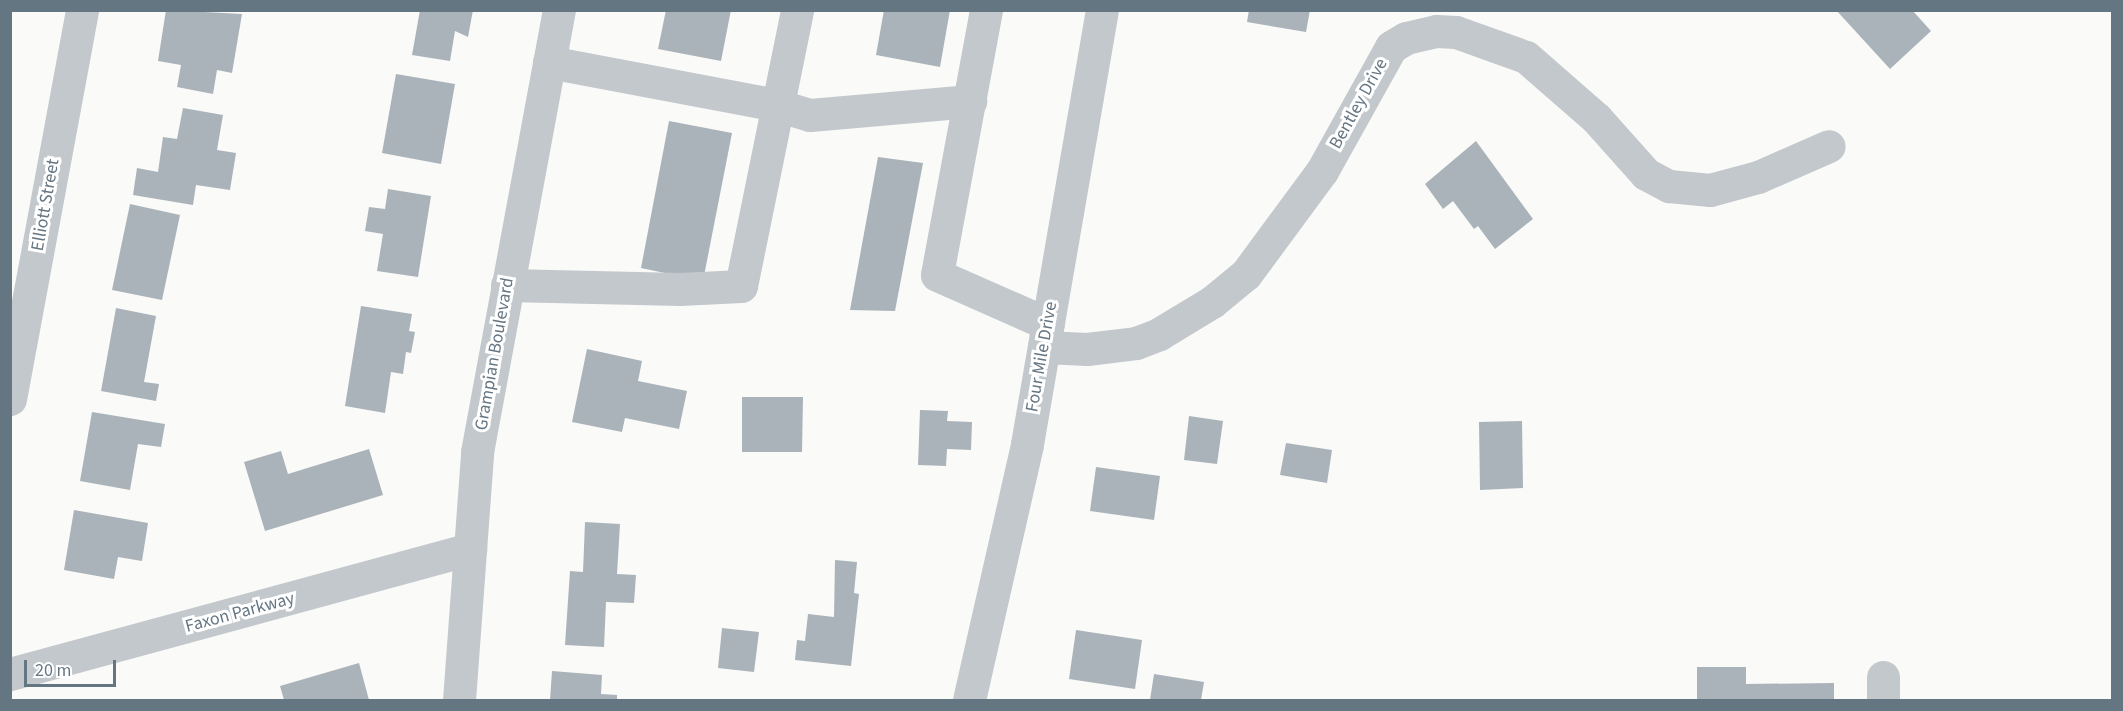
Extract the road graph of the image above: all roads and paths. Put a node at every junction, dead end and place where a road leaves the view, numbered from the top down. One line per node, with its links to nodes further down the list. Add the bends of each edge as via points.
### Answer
1 (82, 10): 12 (street, Elliott Street)
2 (559, 10): 6 (street, Grampian Boulevard)
3 (797, 10): 8 (street)
4 (986, 10): 7 (street)
5 (1102, 10): 11 (street, Four Mile Drive)
6 (549, 62): 8 (street); 10 (street, Grampian Boulevard)
7 (970, 101): 8 (street, via 810,115); 11 (street, via 936,275)
8 (777, 105): 10 (street, via 741,286 680,289)
9 (1829, 146): 11 (street, Bentley Drive, via 1758,177 1710,190 1670,186 1646,174 1596,118 1526,57 1456,32 1436,31 1406,38 1391,47 1322,171 1246,274 1212,303 1159,334 1137,342 1087,349)
10 (507, 285): 13 (street, Grampian Boulevard, via 477,452)
11 (1046, 336): 16 (street, Four Mile Drive, via 1027,444)
12 (10, 399)
13 (470, 549): 14 (street, Faxon Parkway); 15 (street, Grampian Boulevard)
14 (10, 674)
15 (459, 700)
16 (969, 700)

